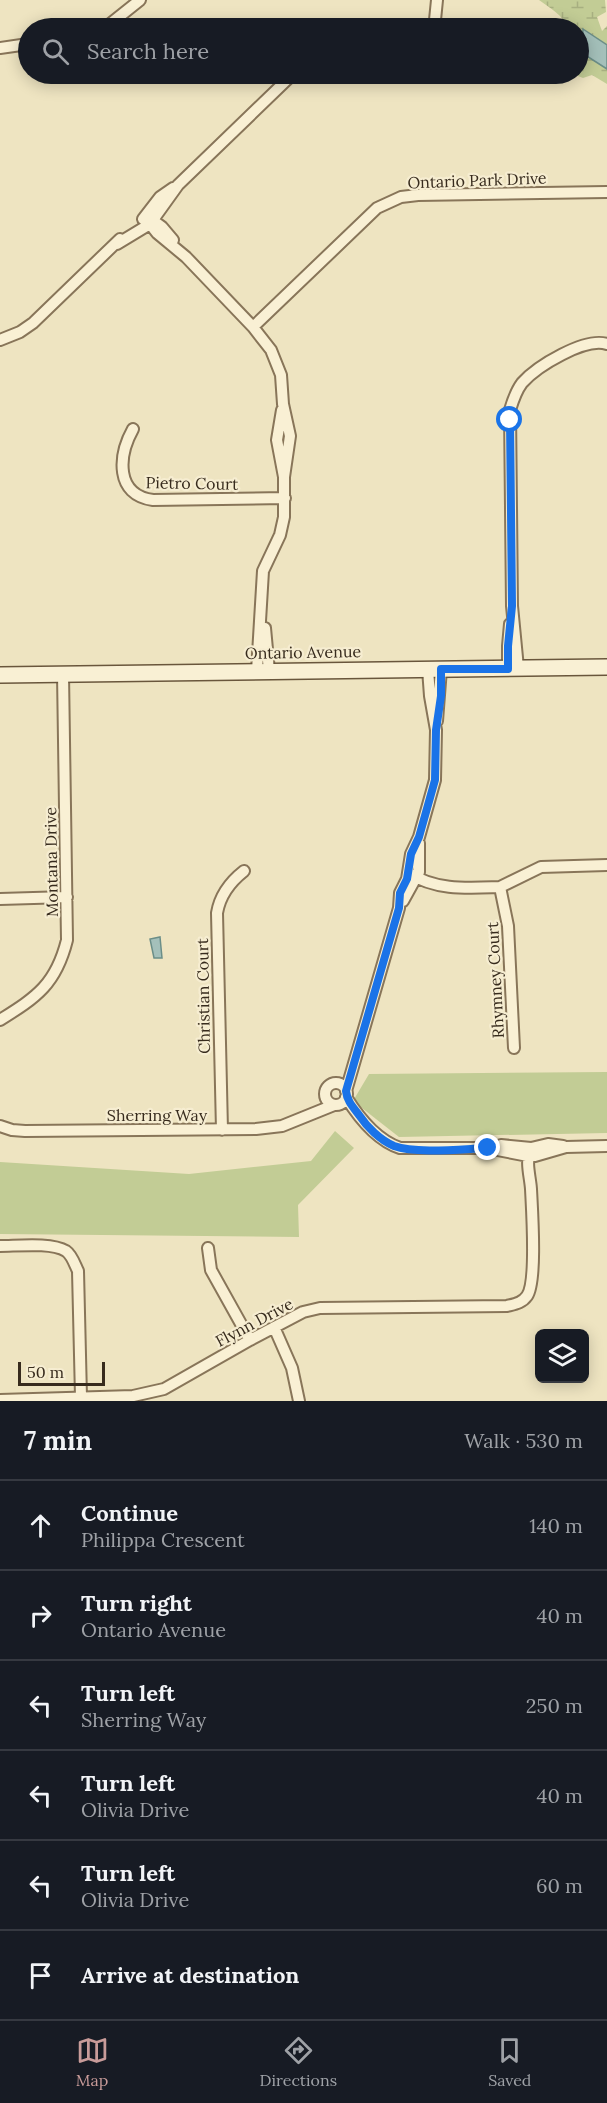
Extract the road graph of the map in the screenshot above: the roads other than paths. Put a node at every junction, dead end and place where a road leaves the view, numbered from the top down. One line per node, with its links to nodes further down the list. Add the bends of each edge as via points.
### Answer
1 (140, 0): 3 (street)
2 (437, 0): 4 (street)
3 (118, 18)
4 (435, 18)
5 (0, 40): 6 (street)
6 (18, 43)
7 (18, 45): 8 (street)
8 (0, 48)
9 (283, 84): 11 (street, via 178,185 160,197)
10 (607, 192): 12 (street, Ontario Park Drive, via 401,197 377,208)
11 (150, 220): 12 (street); 13 (street, via 130,227 33,323)
12 (253, 327): 16 (street, via 278,363 282,381 290,442)
13 (0, 340)
14 (607, 344): 18 (street, via 586,344 572,350 529,377 513,400 512,606 508,646)
15 (133, 429): 16 (street, Pietro Court, via 126,445 124,477 130,491 142,499)
16 (285, 498): 20 (street, via 283,526 263,571)
17 (607, 667): 18 (street, Ontario Avenue)
18 (513, 668): 19 (street, Ontario Avenue)
19 (435, 669): 20 (street, Ontario Avenue); 25 (street, Sherring Way, via 430,696 436,730 435,780 411,854)
20 (263, 671): 21 (street, Ontario Avenue)
21 (63, 674): 22 (street, Ontario Avenue); 27 (street, Montana Drive)
22 (0, 675)
23 (607, 865): 26 (street, via 541,867)
24 (244, 871): 33 (street, Christian Court, via 222,896 217,913)
25 (415, 875): 26 (street, via 452,886); 31 (street, Sherring Way, via 400,893 399,908 351,1070)
26 (500, 887): 30 (street, Rhymney Court, via 508,926)
27 (67, 897): 28 (street); 29 (street, Montana Drive, via 67,940 54,976 39,995)
28 (0, 899)
29 (0, 1020)
30 (514, 1048)
31 (338, 1096): 33 (street, Sherring Way, via 313,1113 282,1126); 35 (street, via 383,1139 400,1148 488,1148 505,1144)
32 (0, 1126): 33 (street, Sherring Way, via 25,1131)
33 (222, 1130)
34 (607, 1146): 35 (street, via 548,1144)
35 (531, 1153): 38 (street, Flynn Drive, via 527,1167 531,1187 532,1278 528,1294 521,1302 507,1306 320,1308)
36 (0, 1246): 40 (street, via 50,1246 66,1251 73,1260 78,1271)
37 (208, 1248): 39 (street, via 211,1270)
38 (274, 1327): 39 (street, Flynn Drive); 42 (street, via 292,1368)
39 (250, 1340): 40 (street, Flynn Drive, via 164,1389 133,1396)
40 (81, 1397): 41 (street, Flynn Drive)
41 (0, 1400)
42 (299, 1401)

